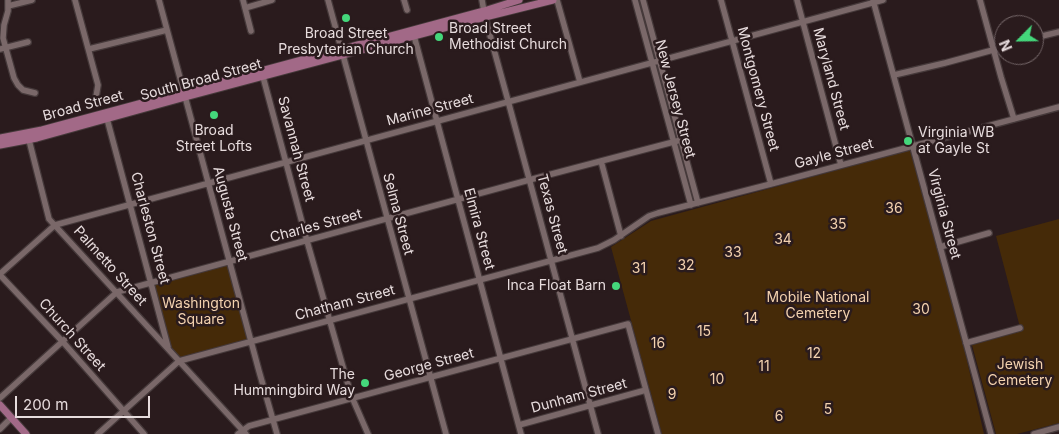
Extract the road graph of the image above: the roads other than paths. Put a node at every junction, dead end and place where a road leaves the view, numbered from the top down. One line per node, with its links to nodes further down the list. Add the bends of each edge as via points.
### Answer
1 (32, 0): 19 (street)
2 (75, 0): 32 (street)
3 (159, 0): 24 (street, Augusta Street)
4 (243, 0): 20 (street)
5 (272, 0): 20 (street)
6 (328, 0): 34 (street, Selma Street)
7 (404, 0): 21 (street)
8 (482, 0): 22 (street, Texas Street)
9 (519, 0): 22 (main road, Broad Street)
10 (553, 0): 22 (main road)
11 (557, 0): 39 (street)
12 (635, 0): 36 (street, New Jersey Street)
13 (643, 0): 35 (street, New Jersey Street)
14 (721, 0): 29 (street, Montgomery Street)
15 (797, 0): 23 (street, Maryland Street)
16 (883, 0): 18 (street, Marine Street)
17 (980, 0): 33 (street)
18 (873, 1): 23 (street, Marine Street); 38 (street, Virginia Street)
19 (8, 3): 31 (street)
20 (245, 8): 25 (street)
21 (407, 10)
22 (485, 14): 27 (main road, Broad Street); 43 (street, Texas Street)
23 (802, 22): 29 (street, Marine Street); 57 (street, Maryland Street)
24 (167, 30): 32 (street); 41 (street, Augusta Street)
25 (251, 30)
26 (1059, 32): 28 (street)
27 (413, 33): 34 (main road, Broad Street); 47 (street, Elmira Street)
28 (1044, 36)
29 (732, 40): 35 (street, Marine Street); 60 (street, Montgomery Street)
30 (28, 42): 31 (street)
31 (3, 49): 40 (street, via 18,85 23,90)
32 (88, 49): 42 (street, via 98,86)
33 (993, 50): 38 (street); 46 (street)
34 (342, 52): 37 (main road, Broad Street); 50 (street, Selma Street)
35 (659, 60): 36 (street, Marine Street); 51 (street, New Jersey Street)
36 (651, 62): 39 (street, Marine Street); 52 (street, New Jersey Street)
37 (263, 74): 41 (main road, Broad Street); 55 (street, Savannah Street)
38 (894, 75): 54 (street, Virginia Street)
39 (580, 82): 43 (street, Marine Street)
40 (35, 92)
41 (185, 95): 45 (main road, Broad Street); 59 (street, Augusta Street)
42 (96, 97)
43 (508, 102): 47 (street, Marine Street); 58 (street, Texas Street)
44 (1059, 107): 46 (street, Gayle Street)
45 (107, 116): 48 (main road, Broad Street); 49 (main road); 63 (street, Charleston Street)
46 (1014, 119): 54 (street, Gayle Street)
47 (437, 121): 50 (street, Marine Street); 61 (street, Elmira Street)
48 (0, 138)
49 (29, 140): 53 (main road); 66 (street, Palmetto Street, via 49,219)
50 (365, 140): 55 (street, Marine Street); 65 (street, Selma Street)
51 (681, 140): 52 (street, Charles Street); 62 (street, New Jersey Street)
52 (674, 142): 56 (street, Charles Street); 64 (street, New Jersey Street)
53 (0, 145)
54 (913, 146): 57 (street, Gayle Street); 70 (street, Virginia Street)
55 (286, 161): 59 (street, Marine Street); 69 (street, Savannah Street)
56 (601, 161): 58 (street, Charles Street); 68 (street)
57 (842, 165): 60 (street, Gayle Street)
58 (530, 180): 61 (street, Charles Street); 71 (street, Texas Street)
59 (208, 182): 63 (street, Marine Street); 72 (street, Augusta Street)
60 (771, 184): 62 (street, Gayle Street)
61 (458, 199): 65 (street, Charles Street); 74 (street, Elmira Street)
62 (698, 203): 64 (street, Gayle Street)
63 (130, 204): 66 (street, Marine Street); 75 (street, Charleston Street)
64 (691, 205): 68 (street, Gayle Street, via 649,216)
65 (387, 219): 69 (street, Charles Street); 77 (street, Selma Street)
66 (55, 225): 73 (street, Marine Street); 76 (street, Palmetto Street)
67 (990, 233): 70 (street)
68 (621, 236): 71 (street, Chatham Street, via 598,248)
69 (307, 241): 72 (street, Charles Street); 78 (street, Savannah Street)
70 (940, 246): 83 (street, Virginia Street)
71 (551, 260): 74 (street, Chatham Street); 80 (street, Texas Street)
72 (230, 262): 75 (street, Charles Street); 81 (street, Augusta Street)
73 (0, 274): 82 (street, Church Street)
74 (480, 280): 77 (street, Chatham Street); 85 (street, Elmira Street)
75 (152, 283): 76 (street, Charles Street); 84 (street, Charleston Street)
76 (117, 292): 82 (street, Charles Street); 84 (street, Palmetto Street)
77 (408, 298): 78 (street, Chatham Street); 87 (street, Selma Street)
78 (329, 320): 81 (street, Chatham Street); 90 (street, Savannah Street)
79 (1020, 328): 83 (street)
80 (572, 339): 85 (street, George Street); 88 (street, George Street, via 628,324); 92 (street, Texas Street)
81 (251, 341): 86 (street, Chatham Street); 95 (street, Augusta Street)
82 (62, 342): 89 (street, Charles Street); 93 (street, Church Street)
83 (966, 343): 109 (street, Virginia Street)
84 (169, 350): 86 (street, Palmetto Street)
85 (501, 358): 87 (street, George Street); 96 (street, Elmira Street)
86 (180, 361): 93 (street, Chatham Street); 99 (street, Palmetto Street)
87 (430, 378): 90 (street, George Street); 105 (street, Selma Street)
88 (646, 390): 92 (street, Dunham Street); 108 (street)
89 (0, 398)
90 (352, 399): 95 (street, George Street); 104 (street, Savannah Street)
91 (0, 405): 94 (main road)
92 (590, 405): 96 (street, Dunham Street); 107 (street, Texas Street)
93 (123, 411): 101 (street, Chatham Street); 102 (street, Church Street)
94 (11, 418): 98 (street); 100 (main road)
95 (273, 420): 99 (street, George Street, via 249,426); 103 (street, Augusta Street)
96 (519, 425): 106 (street, Elmira Street)
97 (1059, 427): 110 (street)
98 (0, 429)
99 (242, 433)
100 (26, 434)
101 (98, 434)
102 (144, 434)
103 (277, 434)
104 (368, 434)
105 (446, 434)
106 (521, 434)
107 (598, 434)
108 (656, 434)
109 (991, 434)
110 (1034, 434)

